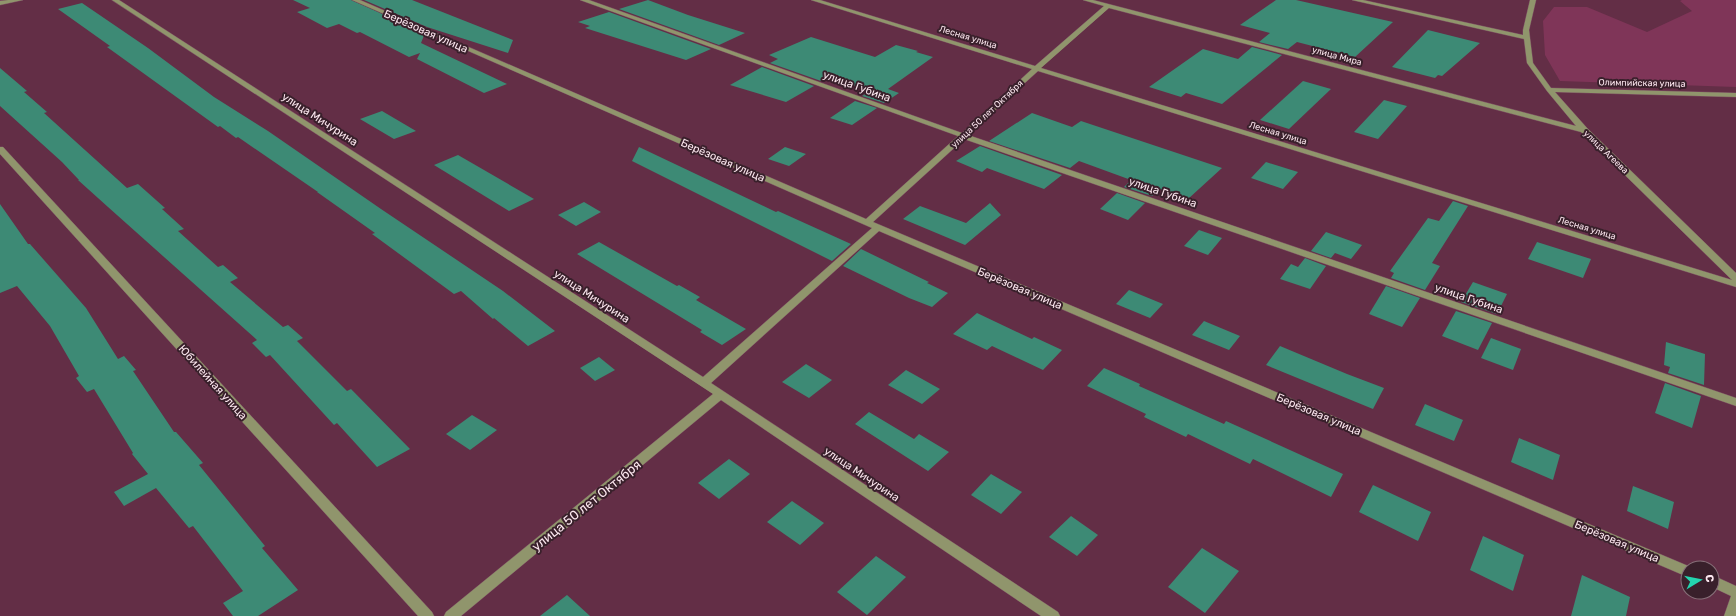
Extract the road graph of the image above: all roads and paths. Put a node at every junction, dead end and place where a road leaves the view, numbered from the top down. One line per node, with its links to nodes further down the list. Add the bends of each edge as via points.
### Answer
1 (20, 0): 9 (street)
2 (115, 0): 22 (street, улица Мичурина)
3 (355, 0): 18 (street, Берёзовая улица)
4 (583, 0): 16 (street, улица Губина)
5 (814, 0): 12 (street, Лесная улица)
6 (1086, 0): 10 (street, улица Мира)
7 (1355, 0): 11 (street)
8 (1533, 0): 11 (street, улица Агеева, via 1526,30)
9 (0, 3)
10 (1108, 6): 12 (street, улица 50 лет Октября); 15 (street, улица Мира)
11 (1528, 38): 13 (street, улица Агеева, via 1530,63)
12 (1036, 69): 16 (street, улица 50 лет Октября); 21 (street, Лесная улица)
13 (1549, 90): 14 (street, Олимпийская улица); 15 (street, улица Агеева)
14 (1736, 95)
15 (1584, 130): 20 (street, улица Агеева)
16 (964, 136): 18 (street, улица 50 лет Октября); 24 (street, улица Губина)
17 (0, 149): 29 (street, Юбилейная улица)
18 (867, 223): 19 (street, Берёзовая улица)
19 (878, 228): 22 (street); 25 (street, Берёзовая улица)
20 (1736, 278)
21 (1736, 284)
22 (704, 383): 23 (street, улица Мичурина)
23 (721, 394): 30 (street, улица 50 лет Октября); 31 (street, улица Мичурина)
24 (1736, 402)
25 (1680, 568)
26 (1720, 585): 27 (street)
27 (1736, 592)
28 (1736, 599): 32 (street)
29 (427, 616)
30 (451, 616)
31 (1053, 616)
32 (1731, 616)

